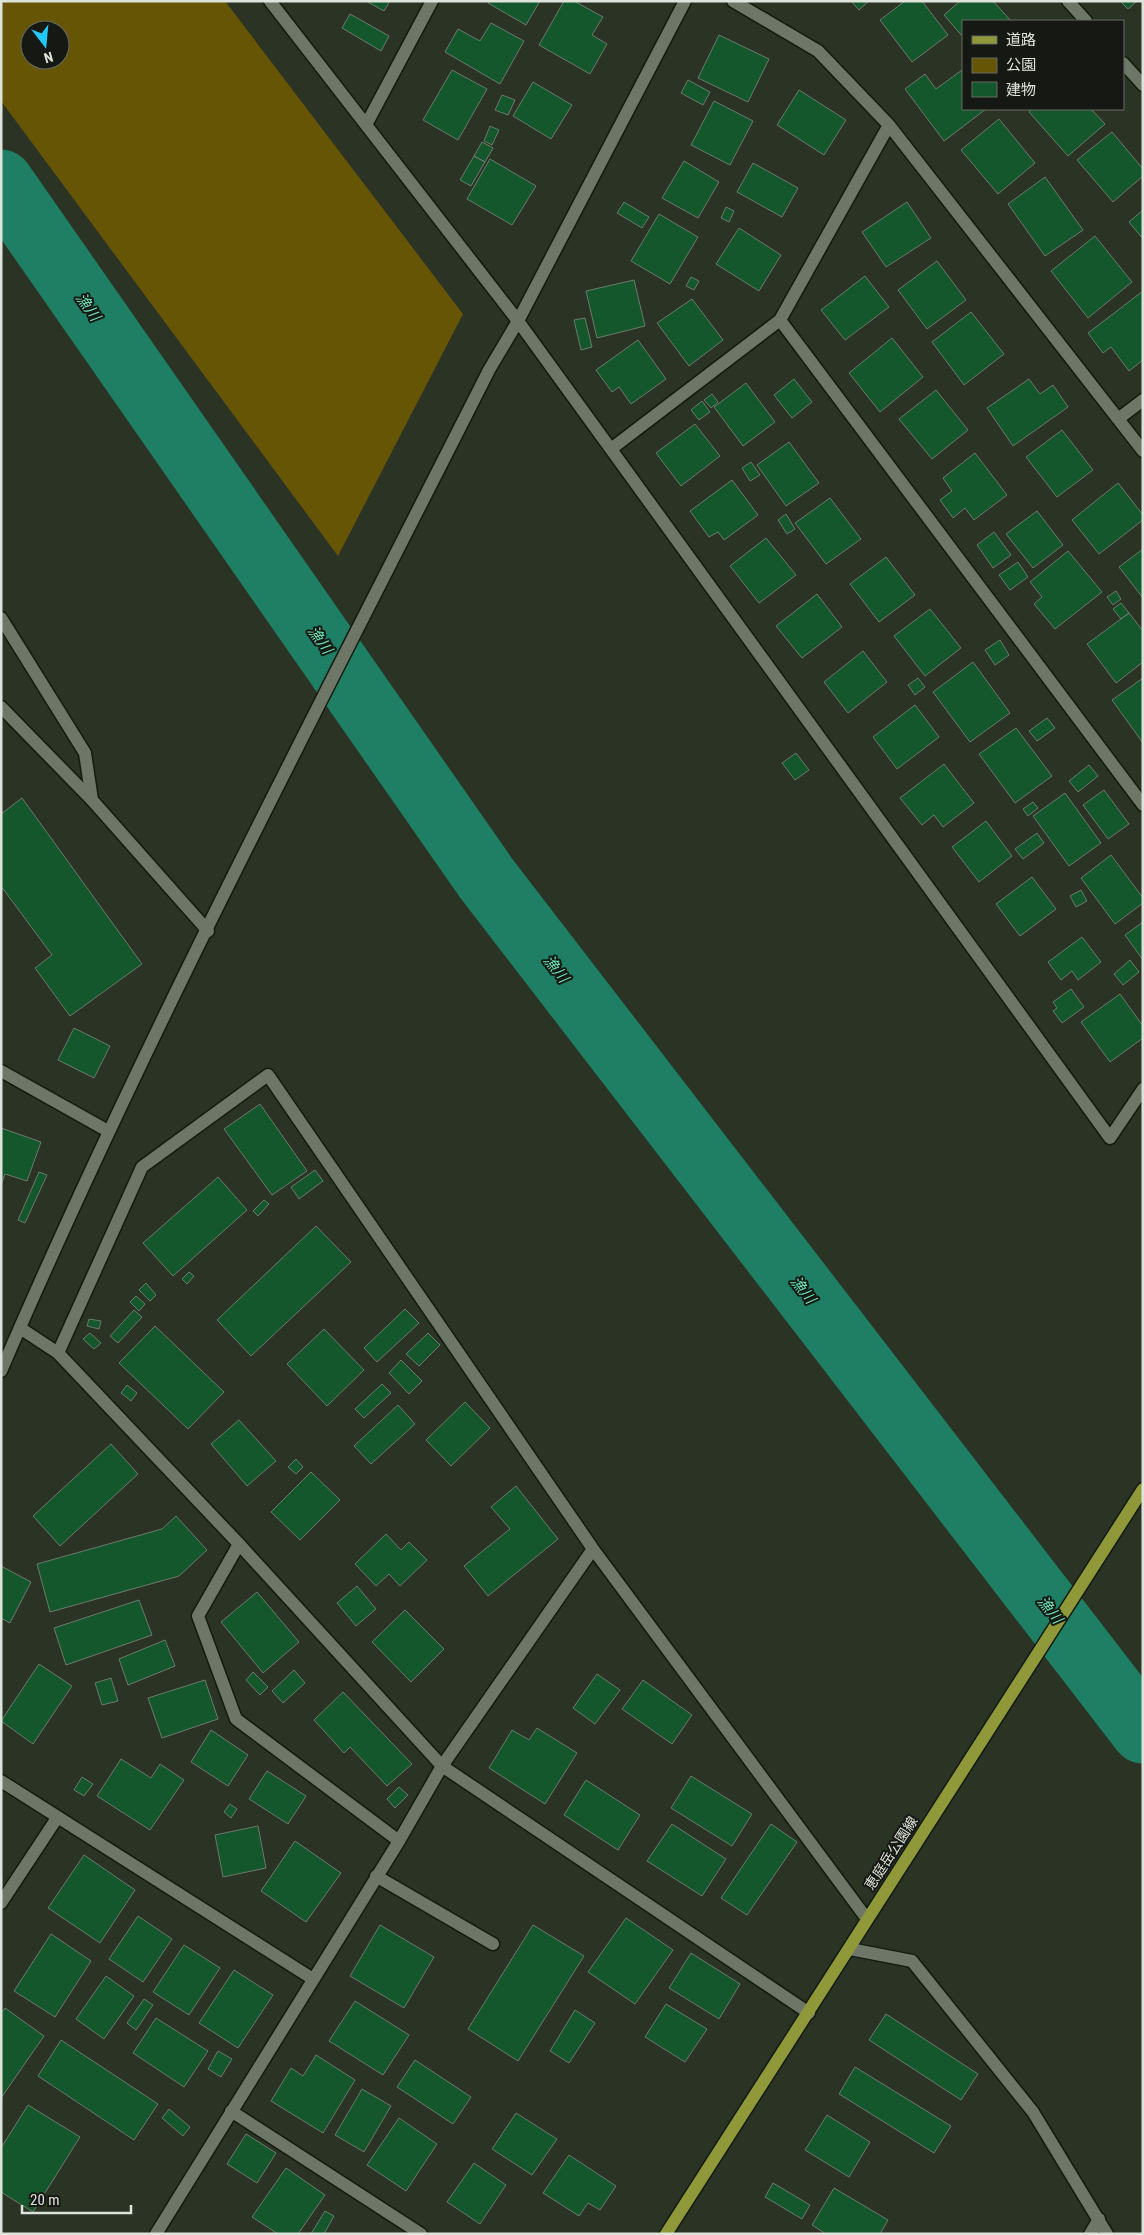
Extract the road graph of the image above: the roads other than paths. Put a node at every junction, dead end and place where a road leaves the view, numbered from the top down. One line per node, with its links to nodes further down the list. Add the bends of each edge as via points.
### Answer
1 (270, 1): 9 (street)
2 (432, 1): 9 (street)
3 (685, 1): 12 (street)
4 (733, 1): 10 (street, via 818,51)
5 (1068, 1): 6 (street)
6 (1085, 20)
7 (1124, 64): 8 (street)
8 (1143, 85)
9 (366, 125): 12 (street)
10 (889, 125): 11 (street); 14 (street)
11 (780, 320): 15 (street); 20 (street)
12 (518, 321): 15 (street); 21 (street, via 490,370)
13 (1143, 400): 14 (street)
14 (1118, 419): 16 (street)
15 (611, 449): 23 (street, via 1110,1138)
16 (1143, 451)
17 (1, 618): 19 (street, via 85,753)
18 (1, 707): 19 (street)
19 (92, 800): 21 (street)
20 (1143, 805)
21 (208, 931): 24 (street)
22 (1, 1071): 24 (street)
23 (1143, 1089)
24 (108, 1131): 25 (street)
25 (20, 1328): 26 (street); 27 (street)
26 (58, 1353): 29 (street); 30 (street, via 142,1167 268,1076)
27 (1, 1371)
28 (1143, 1489): 37 (main road, 恵庭岳公園線)
29 (239, 1544): 31 (street); 34 (street, via 198,1616 236,1719)
30 (593, 1549): 31 (street); 37 (street)
31 (442, 1766): 34 (street); 41 (street)
32 (1, 1781): 33 (street)
33 (56, 1818): 36 (street); 40 (street)
34 (399, 1841): 35 (street)
35 (376, 1876): 38 (street); 40 (street)
36 (1, 1903)
37 (867, 1918): 39 (main road, 恵庭岳公園線)
38 (493, 1944)
39 (850, 1949): 41 (main road, 恵庭岳公園線); 43 (street, via 912,1961 1033,2112)
40 (313, 1979): 42 (street)
41 (809, 2013): 46 (main road, 恵庭岳公園線)
42 (231, 2111): 44 (street); 45 (street)
43 (1099, 2219): 47 (street); 48 (street)
44 (156, 2234)
45 (421, 2234)
46 (666, 2234)
47 (1090, 2234)
48 (1107, 2234)

